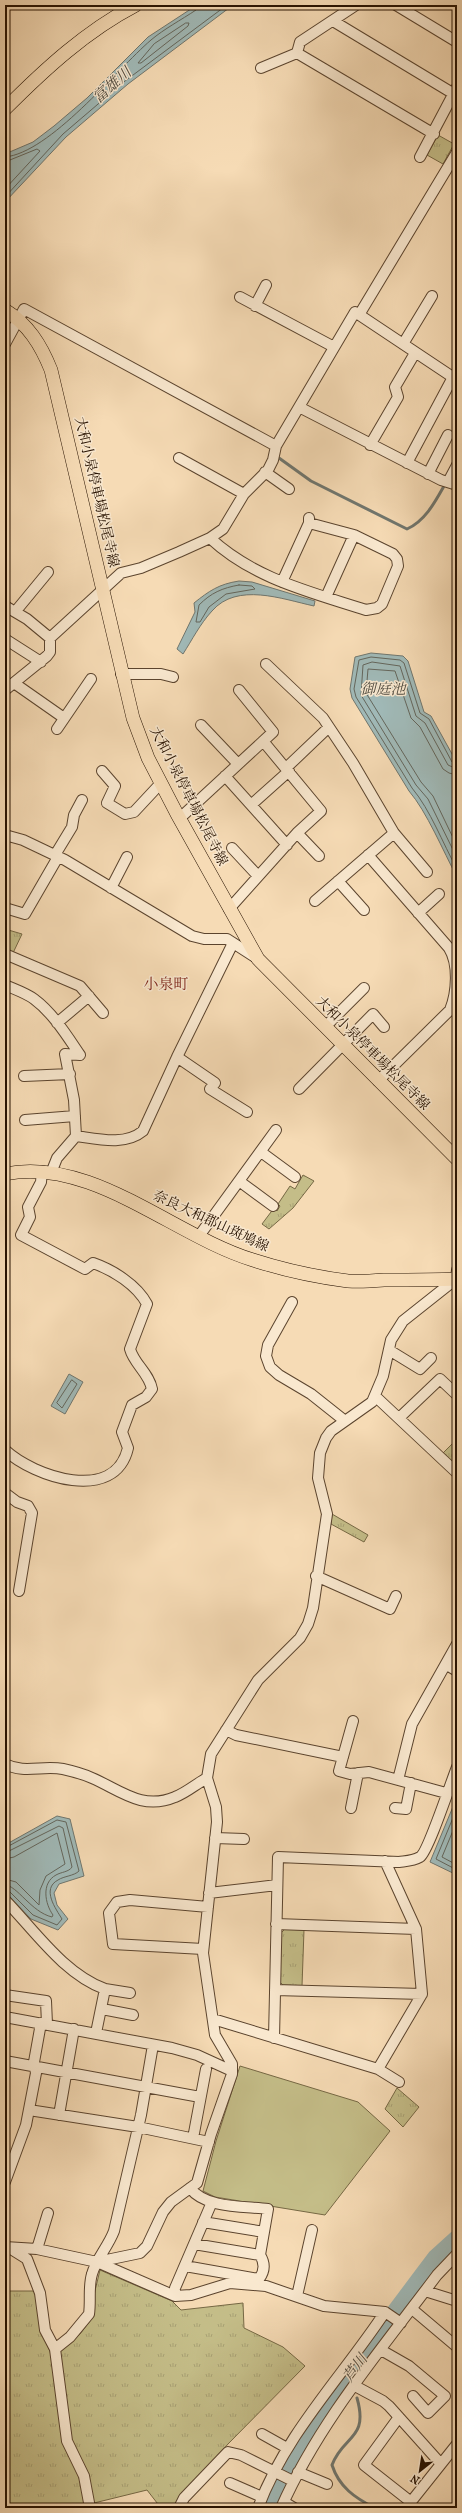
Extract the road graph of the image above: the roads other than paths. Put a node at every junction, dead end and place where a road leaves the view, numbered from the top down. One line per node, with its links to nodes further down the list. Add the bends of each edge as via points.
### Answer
1 (136, 5): 9 (main road, via 86,36 41,72)
2 (356, 5): 4 (street)
3 (396, 5): 5 (street)
4 (333, 21): 6 (street, via 300,42); 8 (street)
5 (457, 42)
6 (297, 53): 7 (street); 10 (street)
7 (261, 68)
8 (455, 91): 10 (street)
9 (5, 109)
10 (434, 134): 12 (street)
11 (457, 152): 18 (street)
12 (420, 157)
13 (266, 285): 16 (street)
14 (432, 296): 21 (street)
15 (240, 297): 16 (street)
16 (255, 306): 22 (street)
17 (5, 310): 19 (main road, 大和小泉停車場松尾寺線)
18 (360, 315): 21 (street); 22 (street, via 355,312)
19 (18, 318): 20 (street); 28 (street, via 24,309); 41 (main road, 大和小泉停車場松尾寺線, via 44,352 51,370)
20 (5, 344)
21 (403, 344): 23 (street)
22 (334, 347): 25 (street)
23 (415, 353): 24 (street); 27 (street, via 395,387 398,397)
24 (455, 378): 30 (street)
25 (299, 408): 27 (street); 28 (street)
26 (448, 435): 33 (street)
27 (370, 445): 30 (street)
28 (276, 446): 32 (street, via 273,460)
29 (179, 458): 36 (street)
30 (407, 463): 33 (street)
31 (457, 465): 34 (street)
32 (265, 472): 35 (street); 36 (street)
33 (428, 474): 34 (street)
34 (452, 484)
35 (289, 489)
36 (244, 494): 38 (street, via 223,530)
37 (354, 535): 40 (street, via 309,520); 42 (street); 42 (street, via 398,559 398,566 382,604 366,610)
38 (210, 538): 40 (street, via 220,548 263,575); 41 (street, via 121,574)
39 (48, 572): 44 (street)
40 (282, 582): 42 (street)
41 (103, 588): 46 (street); 49 (main road, 大和小泉停車場松尾寺線)
42 (326, 596)
43 (5, 606): 44 (street)
44 (15, 612): 46 (street)
45 (5, 638): 47 (street)
46 (50, 638): 47 (street, via 50,652)
47 (41, 662): 52 (street)
48 (266, 664): 56 (street, via 311,704)
49 (121, 674): 50 (street, via 161,674); 63 (main road, 大和小泉停車場松尾寺線, via 133,718 148,758)
50 (173, 677)
51 (91, 679): 54 (street)
52 (8, 686): 54 (street)
53 (239, 690): 58 (street, via 273,732)
54 (64, 718): 57 (street)
55 (201, 725): 59 (street)
56 (329, 727): 61 (street); 68 (street)
57 (57, 729)
58 (263, 741): 59 (street); 61 (street)
59 (238, 764): 62 (street)
60 (102, 770): 63 (street, via 116,786 107,803 125,814 134,812)
61 (288, 770): 65 (street); 67 (street, via 321,811)
62 (225, 776): 65 (street); 66 (street)
63 (161, 783): 66 (main road, 大和小泉停車場松尾寺線)
64 (82, 800): 73 (street)
65 (251, 805): 70 (street)
66 (180, 818): 83 (main road, 大和小泉停車場松尾寺線)
67 (297, 833): 70 (street); 74 (street)
68 (394, 833): 72 (street); 76 (street)
69 (5, 836): 73 (street, via 23,840)
70 (287, 845): 77 (street)
71 (232, 848): 77 (street)
72 (368, 855): 78 (street); 85 (street)
73 (57, 856): 79 (street); 82 (street, via 25,914)
74 (319, 856)
75 (127, 857): 79 (street)
76 (427, 872)
77 (258, 876): 83 (street)
78 (338, 881): 81 (street); 84 (street)
79 (111, 888): 86 (street, via 199,939 221,938)
80 (439, 894): 85 (street)
81 (315, 901)
82 (5, 908)
83 (229, 909): 88 (main road, 大和小泉停車場松尾寺線)
84 (364, 910)
85 (418, 913): 100 (street, via 455,957 454,1001 450,1010 433,1029)
86 (233, 943): 88 (street); 97 (street)
87 (5, 954): 91 (street, via 80,986)
88 (258, 959): 94 (main road, 大和小泉停車場松尾寺線)
89 (5, 985): 93 (street, via 33,998)
90 (364, 988): 94 (street)
91 (89, 996): 92 (street); 93 (street)
92 (103, 1013)
93 (57, 1023): 98 (street, via 80,1055 65,1054)
94 (324, 1027): 96 (main road, 大和小泉停車場松尾寺線)
95 (384, 1028): 96 (street, via 373,1014)
96 (342, 1044): 100 (main road, 大和小泉停車場松尾寺線); 101 (street)
97 (177, 1057): 102 (street, via 215,1083 210,1089); 106 (street, via 147,1126 136,1138 127,1140)
98 (70, 1074): 99 (street); 103 (street)
99 (24, 1076)
100 (378, 1081): 108 (main road, 大和小泉停車場松尾寺線)
101 (299, 1089)
102 (247, 1112)
103 (75, 1116): 104 (street); 106 (street)
104 (25, 1120)
105 (276, 1130): 107 (street)
106 (76, 1136): 109 (street)
107 (261, 1152): 111 (street); 112 (street)
108 (457, 1159)
109 (47, 1172): 110 (main road, 奈良大和郡山斑鳩線, via 24,1170); 114 (main road, 奈良大和郡山斑鳩線, via 112,1192); 123 (street, via 28,1207 30,1217 21,1235 85,1270 93,1263 107,1268 142,1294 147,1304 130,1349 132,1356 150,1380 152,1389 146,1397 132,1405 122,1432 128,1448 118,1470 100,1479 66,1480 53,1477 14,1458)
110 (5, 1174)
111 (296, 1177)
112 (239, 1181): 113 (street); 114 (street)
113 (273, 1206)
114 (199, 1236): 115 (main road, 奈良大和郡山斑鳩線, via 251,1260 335,1279 349,1281)
115 (457, 1276): 117 (street, via 403,1321 391,1340)
116 (292, 1302): 122 (street, via 268,1345 266,1356 270,1367 311,1394)
117 (389, 1350): 118 (street, via 420,1370); 120 (street)
118 (432, 1358)
119 (457, 1395): 121 (street, via 440,1379)
120 (375, 1396): 121 (street); 122 (street, via 359,1413)
121 (399, 1418): 124 (street)
122 (345, 1421): 126 (street, via 326,1438 320,1453 318,1478 327,1514)
123 (5, 1450)
124 (457, 1473)
125 (5, 1493): 127 (street, via 28,1506 32,1513)
126 (316, 1576): 128 (street, via 390,1609); 133 (street, via 313,1608 305,1628 282,1658 258,1680)
127 (19, 1591)
128 (396, 1596)
129 (457, 1644): 130 (street)
130 (447, 1665): 131 (street); 139 (street, via 412,1724)
131 (457, 1671)
132 (352, 1721): 134 (street)
133 (226, 1730): 134 (street, via 236,1735); 138 (street, via 211,1754)
134 (343, 1757): 137 (street, via 339,1771)
135 (5, 1764): 138 (street, via 20,1769 60,1768 76,1772 92,1777 119,1793 146,1802 175,1797)
136 (457, 1768): 141 (street)
137 (358, 1773): 139 (street, via 369,1772); 142 (street)
138 (207, 1778): 144 (street, via 216,1807)
139 (398, 1780): 140 (street)
140 (411, 1783): 141 (street); 143 (street, via 406,1809)
141 (446, 1793): 146 (street, via 428,1847 421,1856 413,1861)
142 (351, 1808)
143 (396, 1808)
144 (215, 1838): 145 (street); 148 (street)
145 (244, 1839)
146 (385, 1862): 147 (street, via 278,1857); 152 (street)
147 (277, 1885): 148 (street); 151 (street)
148 (210, 1893): 150 (street)
149 (5, 1900): 154 (street, via 60,1960)
150 (208, 1907): 153 (street); 153 (street, via 130,1900 117,1902 109,1913 112,1944)
151 (276, 1924): 152 (street); 155 (street)
152 (416, 1929): 157 (street)
153 (203, 1950): 162 (street)
154 (105, 1989): 156 (street); 159 (street)
155 (275, 1990): 157 (street); 166 (street)
156 (130, 1993)
157 (422, 1994): 171 (street)
158 (5, 1995): 163 (street, via 46,2001)
159 (102, 2009): 160 (street); 165 (street)
160 (133, 2015)
161 (5, 2017): 163 (street)
162 (213, 2020): 166 (street); 172 (street, via 215,2035 232,2064)
163 (44, 2024): 164 (street); 169 (street)
164 (74, 2029): 165 (street); 173 (street)
165 (96, 2033): 167 (street)
166 (274, 2038): 171 (street)
167 (153, 2045): 172 (street, via 197,2055); 175 (street)
168 (5, 2062): 169 (street)
169 (34, 2066): 173 (street); 177 (street, via 36,2074)
170 (206, 2069): 176 (street)
171 (378, 2069): 174 (street)
172 (232, 2070): 181 (street)
173 (67, 2072): 175 (street); 178 (street)
174 (399, 2082)
175 (146, 2086): 176 (street); 179 (street)
176 (200, 2097): 180 (street)
177 (29, 2110): 178 (street); 182 (street)
178 (59, 2115): 179 (street)
179 (138, 2127): 181 (street); 194 (street, via 114,2231)
180 (194, 2133)
181 (209, 2142): 183 (street, via 197,2183)
182 (5, 2182)
183 (190, 2188): 184 (street, via 195,2194); 194 (street, via 171,2202 163,2212 147,2246 140,2253)
184 (212, 2202): 186 (street); 188 (street, via 268,2209)
185 (48, 2213): 191 (street)
186 (203, 2222): 188 (street); 189 (street)
187 (312, 2230): 198 (street)
188 (264, 2232): 193 (street)
189 (194, 2244): 193 (street); 195 (street)
190 (6, 2246): 191 (street); 204 (street, via 20,2253 31,2266 32,2277 43,2304 45,2330)
191 (37, 2249): 194 (street)
192 (457, 2254): 196 (street)
193 (260, 2255): 195 (street, via 264,2262 263,2275 259,2279)
194 (97, 2262): 197 (street); 204 (street, via 88,2295 89,2314)
195 (185, 2266): 197 (street, via 175,2288)
196 (425, 2291): 199 (street); 200 (street)
197 (175, 2296): 198 (street, via 191,2295 230,2283 266,2286)
198 (297, 2296): 201 (street, via 324,2306)
199 (457, 2301)
200 (412, 2309): 202 (street); 203 (street)
201 (384, 2312): 202 (street); 211 (street)
202 (401, 2323): 205 (street)
203 (457, 2346)
204 (55, 2349): 220 (street, via 67,2441 84,2476)
205 (381, 2350): 206 (street); 207 (street, via 409,2366 445,2396 428,2414)
206 (355, 2386): 208 (street, via 383,2401); 214 (street, via 311,2447)
207 (413, 2396)
208 (399, 2417): 212 (street); 219 (street, via 364,2465)
209 (262, 2434): 211 (street)
210 (456, 2446): 212 (street)
211 (287, 2448): 213 (street)
212 (441, 2464): 219 (street)
213 (274, 2471): 214 (street); 217 (street); 221 (street, via 241,2455 228,2452 184,2498)
214 (295, 2476): 216 (street); 218 (street)
215 (230, 2483): 217 (street)
216 (327, 2484)
217 (262, 2497): 222 (street)
218 (282, 2505): 223 (street)
219 (408, 2505)
220 (90, 2508)
221 (179, 2508)
222 (258, 2508)
223 (294, 2508)

